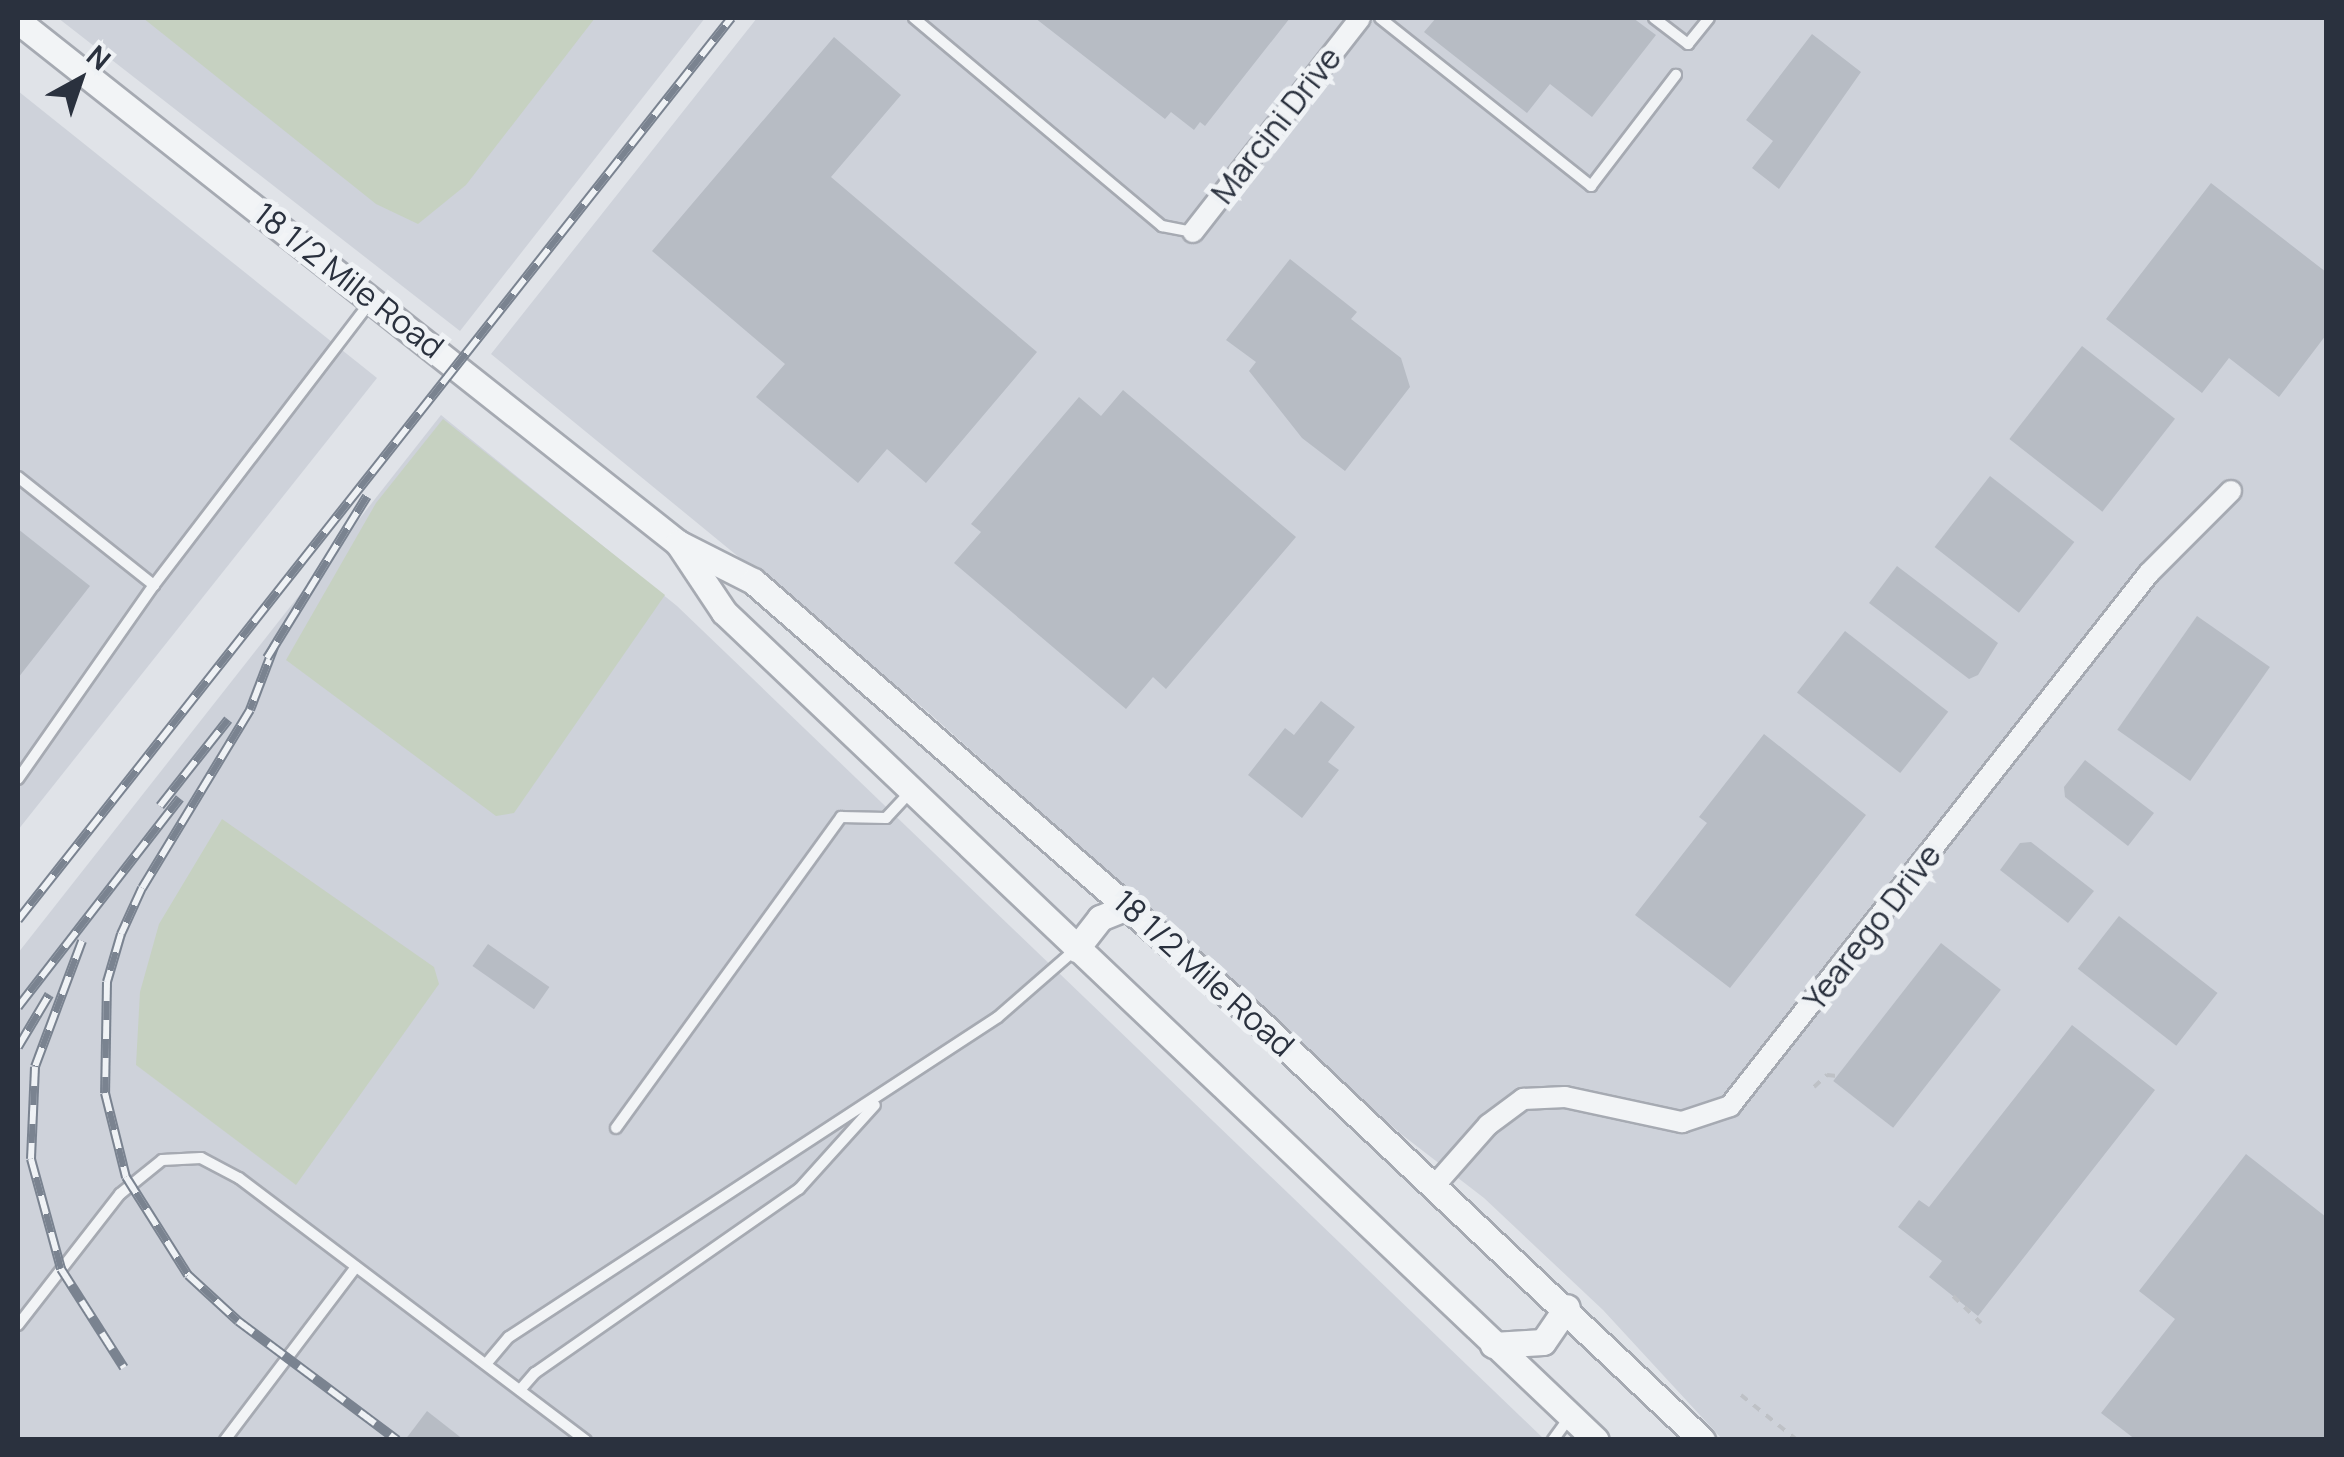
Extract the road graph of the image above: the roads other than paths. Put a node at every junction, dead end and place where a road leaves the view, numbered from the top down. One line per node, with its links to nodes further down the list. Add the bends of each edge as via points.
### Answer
1 (914, 18): 8 (lane, via 1162,226)
2 (1358, 18): 8 (street, Marcini Drive)
3 (1380, 18): 7 (lane, via 1591,186)
4 (1654, 18): 5 (lane, via 1688,44)
5 (1709, 18)
6 (18, 21): 9 (street, 18 1/2 Mile Road)
7 (1676, 75)
8 (1193, 232)
9 (372, 299): 12 (street, 18 1/2 Mile Road); 13 (lane)
10 (18, 477): 13 (lane)
11 (2231, 491): 20 (street, Yearego Drive, via 2148,573 1730,1106 1701,1121 1682,1122 1565,1097 1523,1099 1488,1126)
12 (678, 543): 15 (street, 18 1/2 Mile Road, via 724,612); 16 (street, 18 1/2 Mile Road, via 752,580)
13 (154, 585): 14 (lane)
14 (18, 779)
15 (911, 791): 17 (street, 18 1/2 Mile Road); 19 (lane, via 886,818 841,818)
16 (1129, 906): 17 (street, via 1100,918); 20 (street, 18 1/2 Mile Road)
17 (1076, 949): 18 (lane, via 998,1016); 24 (street, 18 1/2 Mile Road)
18 (883, 1097): 25 (lane, via 777,1157 509,1337); 26 (lane, via 799,1189 535,1372)
19 (616, 1128)
20 (1436, 1184): 22 (street, 18 1/2 Mile Road)
21 (356, 1267): 23 (lane, via 224,1168 180,1155 162,1160 120,1194); 25 (lane); 28 (lane)
22 (1567, 1306): 24 (street, via 1543,1342); 32 (street, 18 1/2 Mile Road)
23 (18, 1325)
24 (1494, 1345): 27 (street, 18 1/2 Mile Road)
25 (486, 1364): 26 (lane)
26 (520, 1390): 29 (lane)
27 (1570, 1417): 30 (lane); 31 (street, 18 1/2 Mile Road)
28 (225, 1440)
29 (586, 1440)
30 (1553, 1440)
31 (1596, 1440)
32 (1702, 1440)

